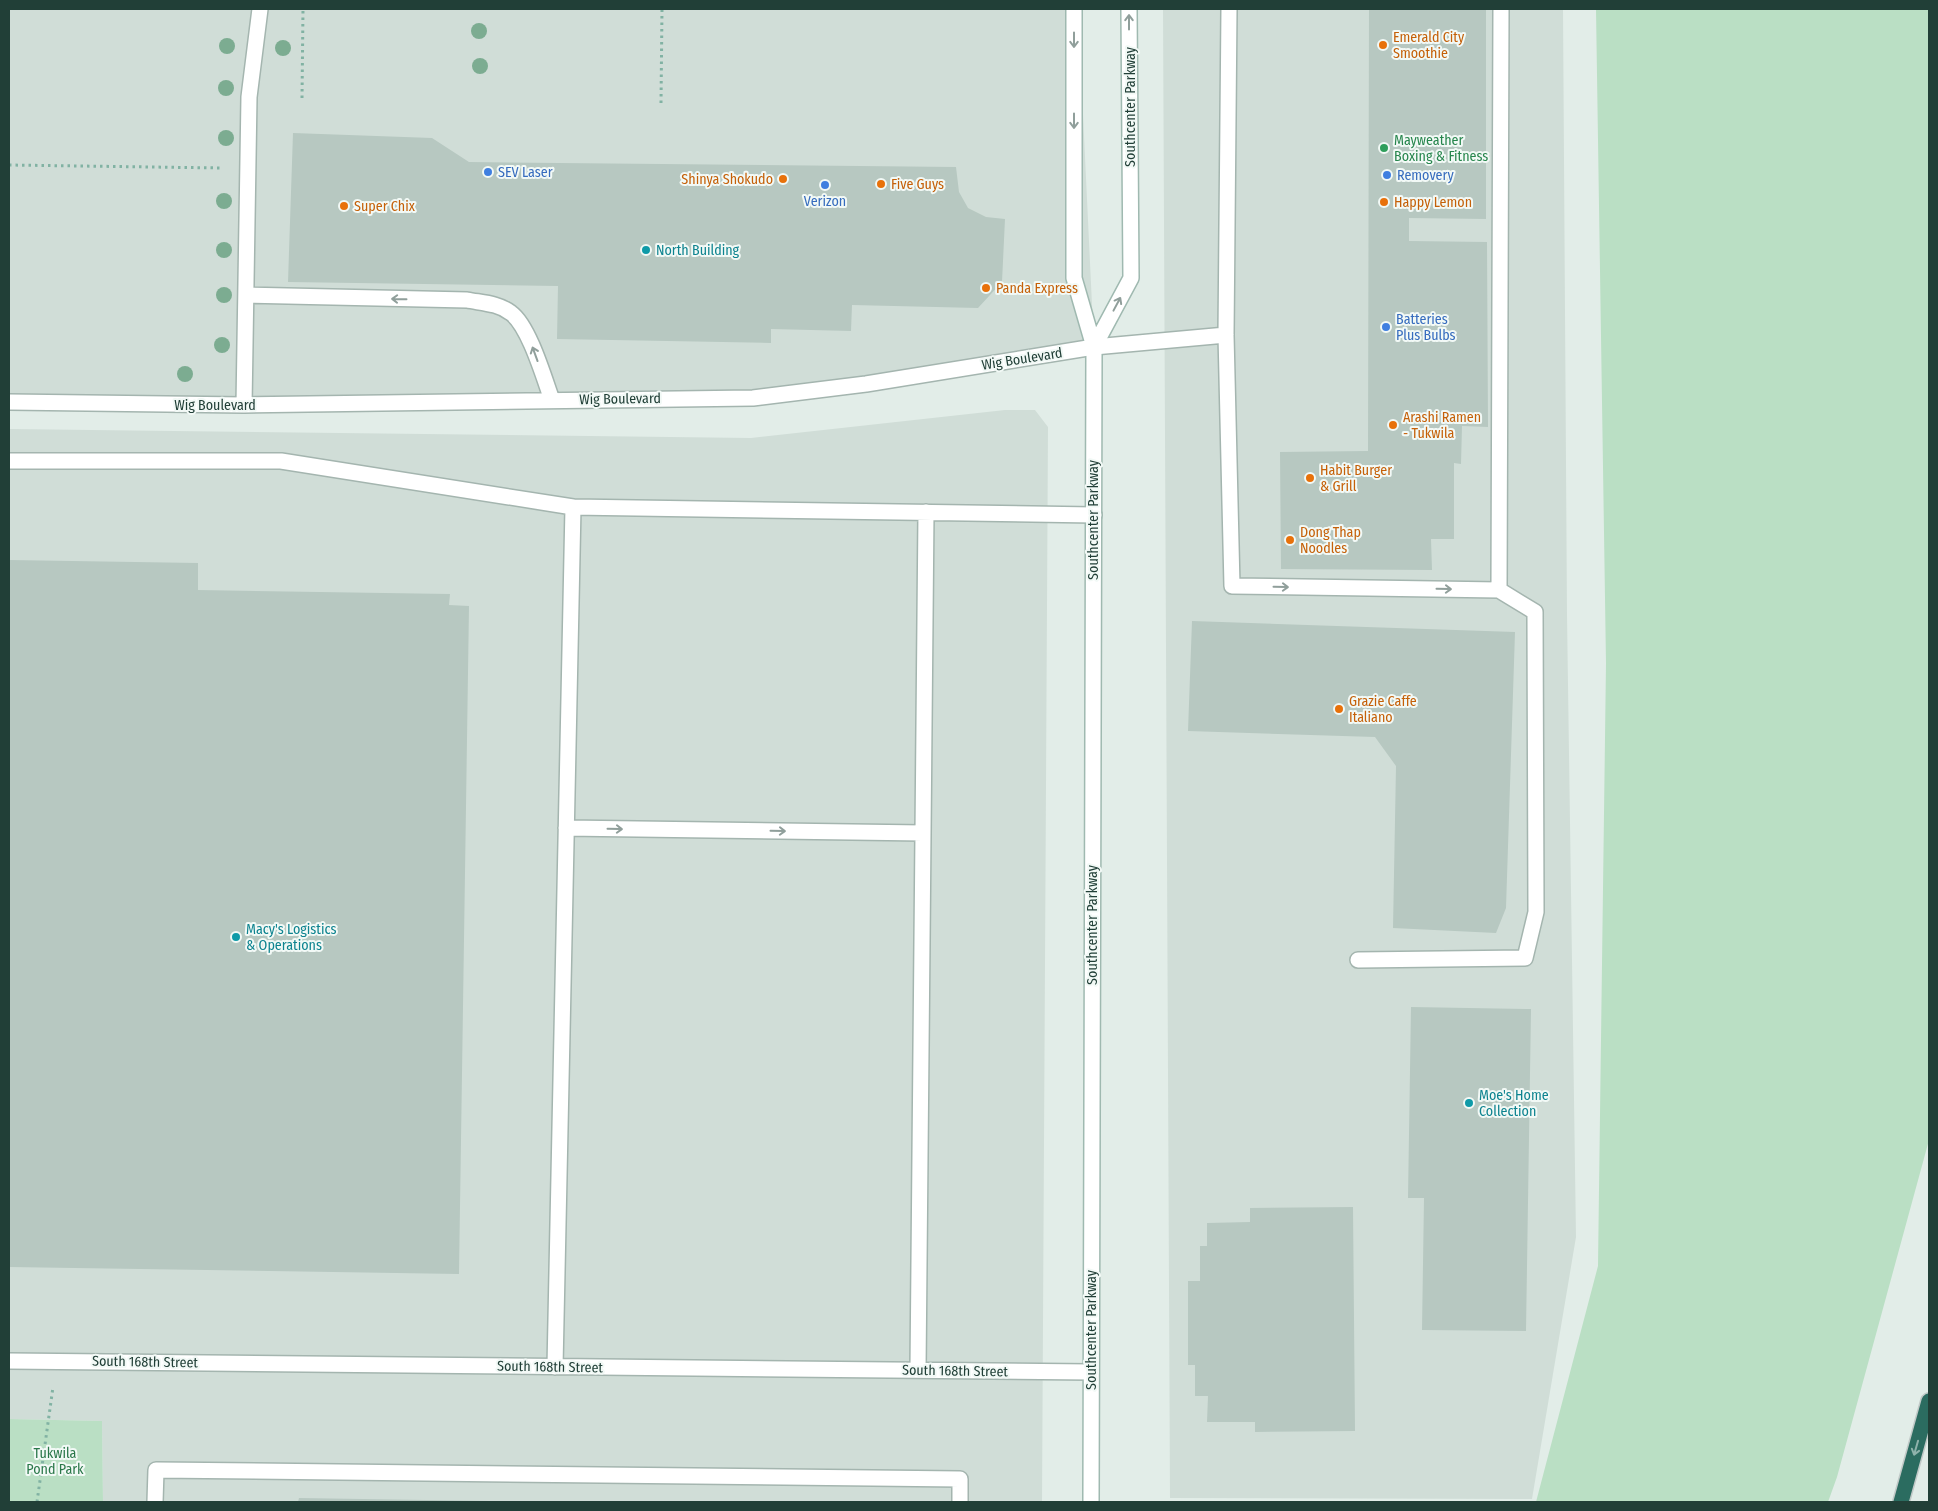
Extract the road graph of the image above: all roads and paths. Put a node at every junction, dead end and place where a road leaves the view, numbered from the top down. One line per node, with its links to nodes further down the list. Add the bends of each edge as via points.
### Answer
1 (260, 9): 11 (main road, via 249,97)
2 (303, 9): 8 (path)
3 (662, 9): 9 (path)
4 (1074, 9): 14 (main road, Southcenter Parkway, one-way to 14, via 1074,278)
5 (1129, 9): 14 (main road, Southcenter Parkway, one-way to 5, via 1131,278)
6 (1229, 9): 13 (main road)
7 (1501, 9): 22 (main road)
8 (302, 98)
9 (661, 103)
10 (9, 165): 11 (path)
11 (248, 168): 12 (main road)
12 (246, 296): 15 (main road, one-way to 12, via 532,344 518,319 496,305 467,300); 17 (main road)
13 (1226, 335): 14 (main road, Wig Boulevard); 22 (main road, one-way to 22, via 1232,586)
14 (1094, 347): 15 (main road, Wig Boulevard, via 866,384 753,398); 21 (main road, Southcenter Parkway)
15 (552, 400): 17 (main road, Wig Boulevard)
16 (9, 402): 17 (main road, Wig Boulevard)
17 (244, 405)
18 (9, 461): 19 (main road, via 281,460)
19 (573, 507): 20 (main road); 23 (main road)
20 (926, 512): 21 (main road); 24 (main road)
21 (1094, 515): 30 (main road, Southcenter Parkway)
22 (1499, 590): 25 (main road, via 1535,612 1536,912 1525,958)
23 (566, 828): 24 (main road, one-way to 24); 28 (main road)
24 (923, 833): 29 (main road)
25 (1358, 960)
26 (9, 1361): 27 (main road, South 168th Street)
27 (57, 1362): 28 (main road, South 168th Street); 32 (path)
28 (555, 1367): 29 (main road, South 168th Street)
29 (918, 1370): 30 (main road, South 168th Street)
30 (1091, 1372): 35 (main road, Southcenter Parkway)
31 (1929, 1401): 36 (highway, one-way to 36)
32 (37, 1502)
33 (155, 1502): 34 (main road, via 156,1470 960,1479)
34 (960, 1502)
35 (1091, 1502)
36 (1901, 1502)

